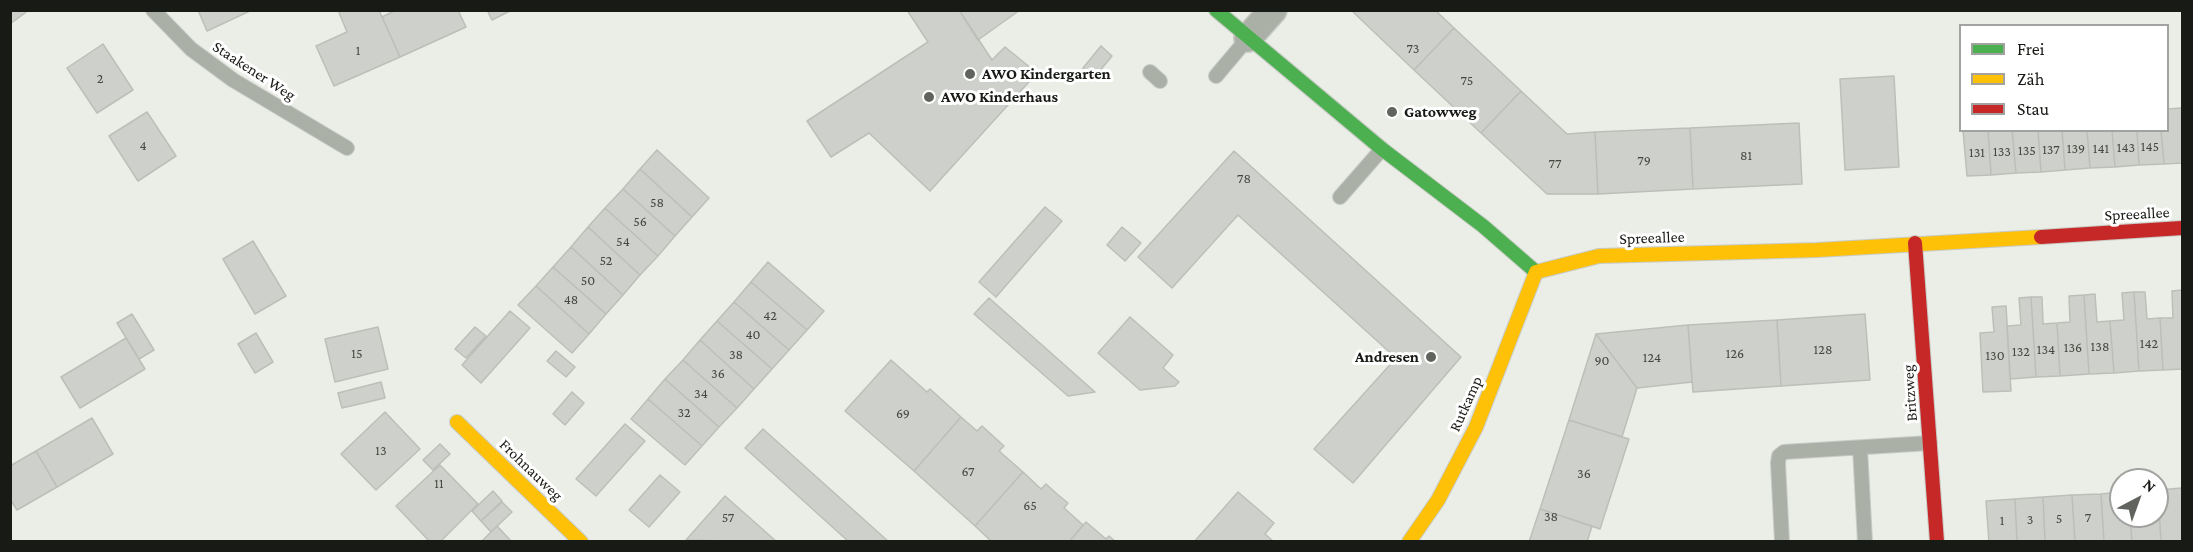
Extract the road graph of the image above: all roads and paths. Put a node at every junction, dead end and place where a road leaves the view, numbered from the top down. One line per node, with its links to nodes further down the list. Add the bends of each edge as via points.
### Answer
1 (153, 10): 6 (lane, Staakener Weg, via 191,49 233,80)
2 (1216, 10): 4 (street)
3 (1273, 10): 4 (street)
4 (1248, 38): 5 (lane); 7 (street)
5 (1216, 75)
6 (347, 148)
7 (1382, 149): 8 (lane); 11 (street)
8 (1340, 197)
9 (2182, 228): 10 (street, Spreeallee)
10 (1915, 243): 11 (street, Spreeallee, via 1599,256); 13 (street, Britzweg)
11 (1536, 272): 16 (street, Rutkamp, via 1476,427 1438,500)
12 (457, 422): 15 (street, Frohnauweg)
13 (1930, 443): 14 (lane); 19 (street, Britzweg)
14 (1860, 447): 17 (lane, via 1784,452 1779,456); 18 (lane)
15 (581, 542)
16 (1409, 542)
17 (1782, 542)
18 (1865, 542)
19 (1937, 542)

